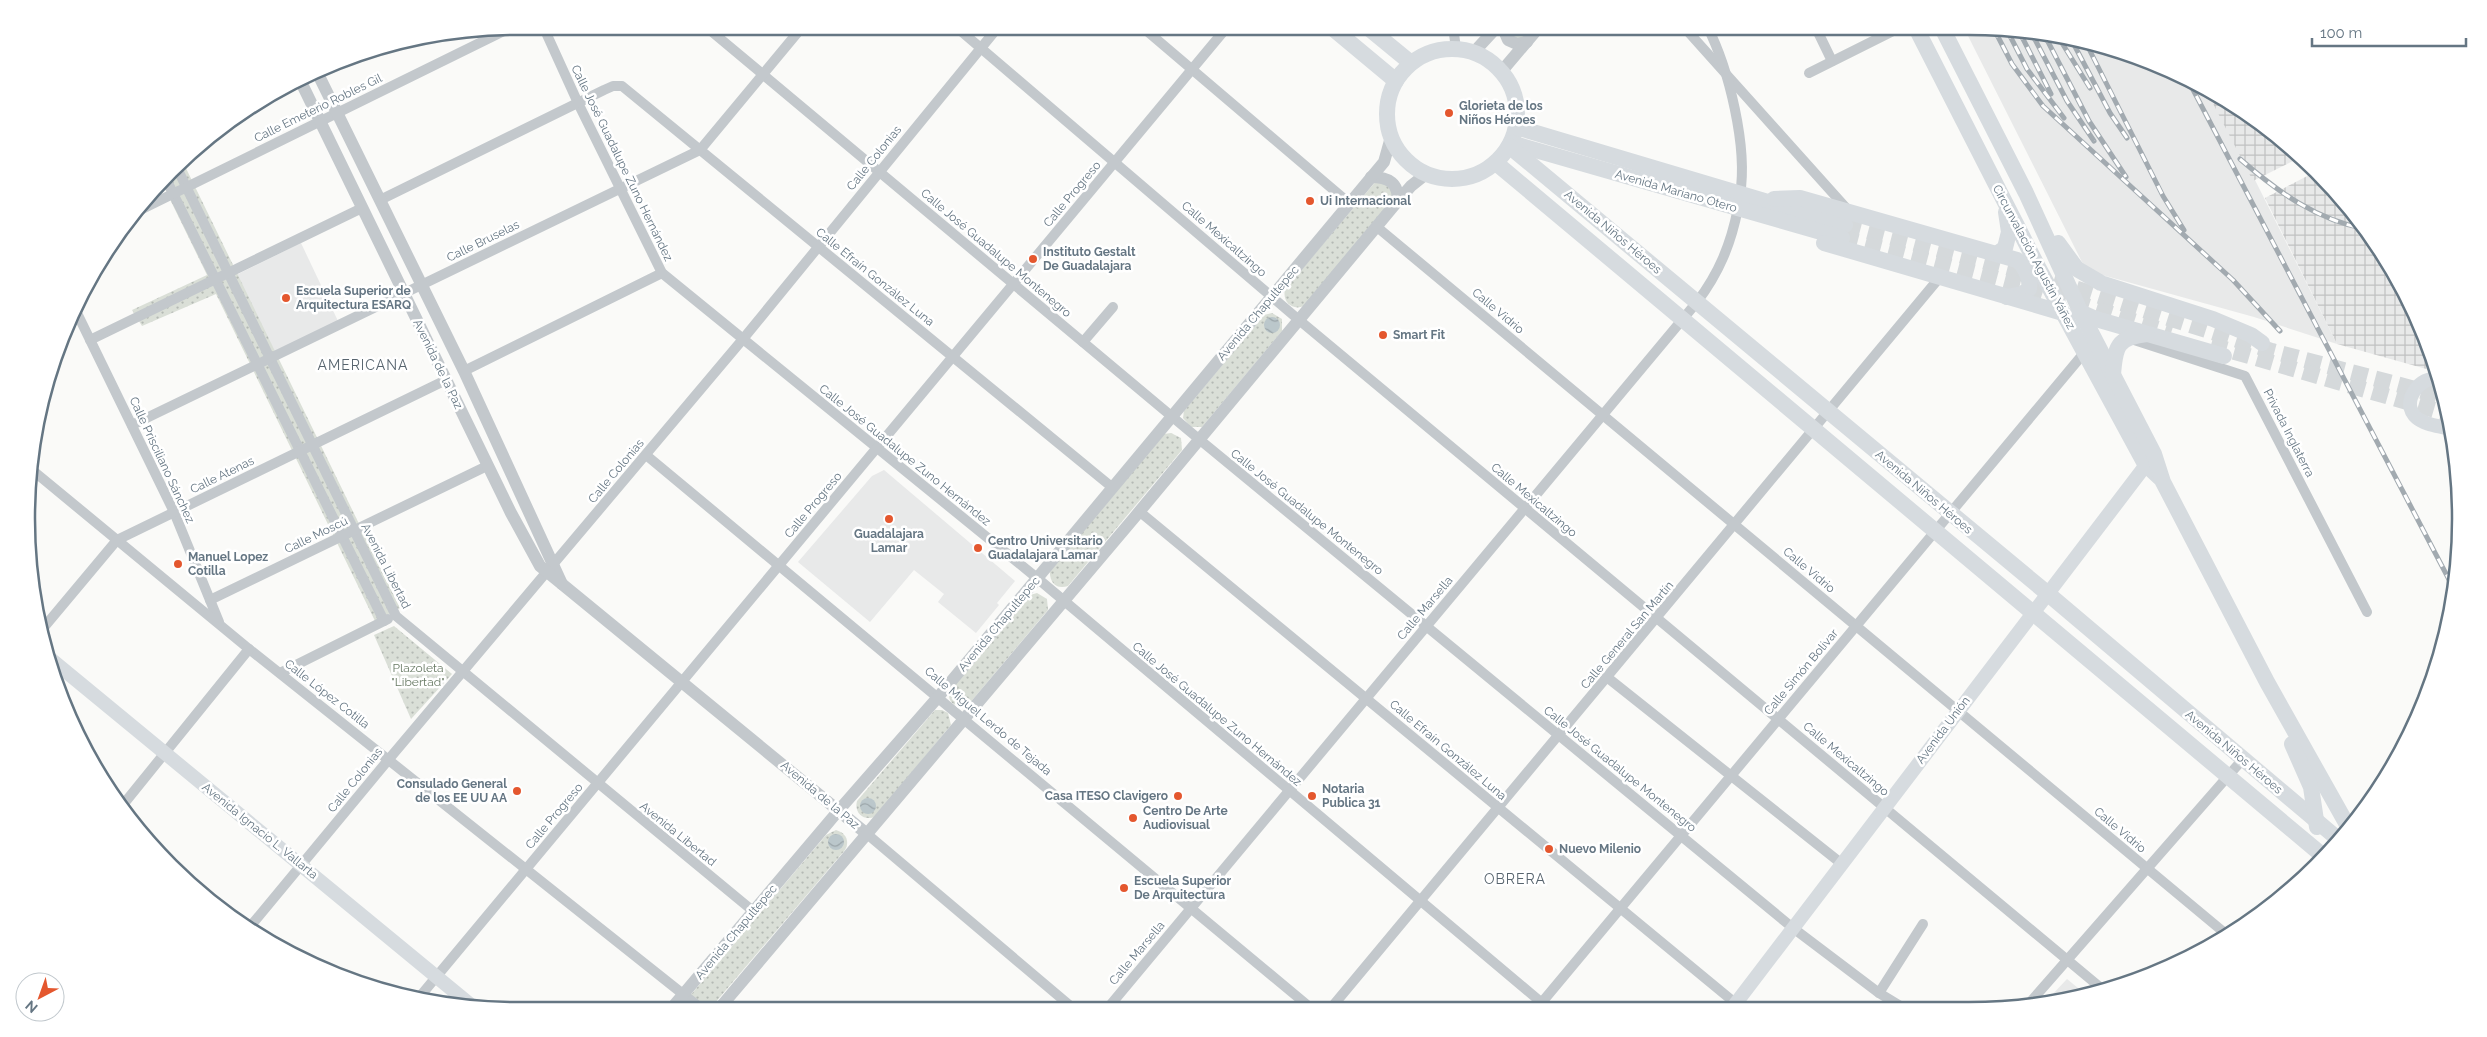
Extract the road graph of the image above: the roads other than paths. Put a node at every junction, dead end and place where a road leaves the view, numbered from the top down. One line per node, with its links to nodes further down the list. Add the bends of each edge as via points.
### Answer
1 (547, 35): 35 (street, Calle José Guadalupe Zuno Hernández)
2 (716, 35): 31 (street, Calle José Guadalupe Montenegro)
3 (796, 35): 31 (street, Calle Bruselas)
4 (966, 35): 22 (street, Calle Mexicaltzingo)
5 (992, 35): 22 (street, Calle Colonias)
6 (1152, 35): 27 (street)
7 (1220, 35): 27 (street, Calle Progreso)
8 (1341, 35): 33 (main road)
9 (1377, 35): 26 (main road)
10 (1454, 35): 23 (street)
11 (1490, 35): 24 (street)
12 (1506, 35): 21 (street, via 1508,40 1517,44)
13 (1532, 35): 21 (street)
14 (1691, 35): 28 (street)
15 (1711, 35): 28 (street)
16 (1819, 35): 25 (street)
17 (1885, 35): 25 (street)
18 (1920, 35): 47 (main road, Circunvalación Agustín Yáñez)
19 (1946, 35): 52 (main road, Circunvalación Agustín Yáñez)
20 (494, 36): 36 (street, Calle Emeterio Robles Gil)
21 (1526, 42): 29 (street)
22 (981, 48): 41 (street, Calle Mexicaltzingo); 43 (street, Calle Colonias)
23 (1456, 49): 24 (main road); 26 (main road, via 1440,50)
24 (1474, 52): 29 (main road)
25 (1832, 61): 30 (street)
26 (1411, 63): 33 (main road)
27 (1192, 69): 41 (street, Calle Progreso); 56 (street)
28 (1725, 71): 54 (street, Calle Marsella, via 1743,171); 60 (street, via 1773,128)
29 (1501, 72): 39 (main road, via 1516,100)
30 (1809, 72)
31 (763, 75): 40 (street, Calle Bruselas); 43 (street, Calle José Guadalupe Montenegro)
32 (320, 78): 36 (street, Avenida de la Paz)
33 (1396, 81): 38 (main road, via 1387,109)
34 (303, 86): 37 (street, Avenida de la Paz)
35 (578, 103): 40 (street, Calle Efraín González Luna, via 613,86 622,86); 50 (street, Calle José Guadalupe Zuno Hernández); 53 (street)
36 (337, 112): 37 (street, Calle Emeterio Robles Gil); 53 (street, Avenida de la Paz)
37 (320, 121): 49 (street, Calle Emeterio Robles Gil); 59 (street, Avenida de la Paz)
38 (1391, 137): 45 (main road, via 1405,160); 46 (street, Avenida Chapultepec, via 1384,162)
39 (1512, 139): 42 (main road); 54 (main road, Avenida Mariano Otero); 74 (main road, Avenida Niños Héroes)
40 (700, 150): 50 (street, Calle Bruselas); 62 (street, Calle Efraín González Luna)
41 (1115, 161): 70 (street, Calle Progreso); 72 (street, Calle Mexicaltzingo)
42 (1496, 164): 45 (main road, via 1463,179 1444,179); 80 (main road, Avenida Niños Héroes)
43 (879, 172): 62 (street, Calle Colonias); 70 (street, Calle José Guadalupe Montenegro)
44 (180, 174): 49 (street, Avenida Libertad)
45 (1426, 174): 55 (street)
46 (1371, 177): 55 (street, via 1391,181 1397,190); 56 (street, Avenida Chapultepec)
47 (1995, 183): 63 (main road, Circunvalación Agustín Yáñez); 64 (main road, via 2009,226 2005,248)
48 (169, 185): 51 (street)
49 (186, 187): 51 (street, Calle Emeterio Robles Gil); 66 (street, Avenida Libertad)
50 (620, 188): 65 (street, Calle José Guadalupe Zuno Hernández); 69 (street, Calle Bruselas)
51 (173, 193): 57 (street, Calle Emeterio Robles Gil); 68 (street)
52 (2026, 193): 77 (main road, Circunvalación Agustín Yáñez); 86 (main road, via 2068,259 2089,277 2213,319)
53 (380, 200): 69 (street, Avenida de la Paz)
54 (1739, 201): 58 (main road, Avenida Mariano Otero); 74 (street, Calle Marsella, via 1735,226 1723,261)
55 (1397, 202): 61 (street)
56 (1349, 203): 72 (street, Avenida Chapultepec)
57 (152, 204)
58 (1759, 207): 60 (main road, Avenida Mariano Otero); 60 (main road, via 1800,198); 67 (main road, via 1791,234)
59 (362, 208): 66 (street); 71 (street, Avenida de la Paz)
60 (1846, 225): 64 (main road)
61 (1377, 227): 79 (street); 97 (street, Calle Vidrio)
62 (818, 247): 83 (street, Calle Colonias); 89 (street, Calle Efraín González Luna)
63 (2028, 247): 76 (main road, Circunvalación Agustín Yáñez); 77 (main road, via 2045,264 2061,294)
64 (1998, 253): 73 (main road, via 2020,262 2030,284 2027,292)
65 (662, 273): 83 (street, Calle José Guadalupe Zuno Hernández); 92 (street)
66 (229, 274): 68 (street); 90 (street, Avenida Libertad)
67 (1940, 278): 73 (main road); 96 (street, Calle General San Martín)
68 (216, 280): 84 (street); 91 (street)
69 (422, 284): 71 (street, Calle Bruselas); 92 (street, Avenida de la Paz)
70 (1013, 284): 85 (street, Calle José Guadalupe Montenegro); 89 (street, Calle Progreso)
71 (404, 294): 90 (street, Calle Bruselas); 94 (street, Avenida de la Paz)
72 (1272, 296): 79 (street, Calle Mexicaltzingo); 98 (street, Avenida Chapultepec)
73 (2007, 297): 76 (main road)
74 (1697, 302): 80 (street, Calle Marsella); 96 (main road, Avenida Niños Héroes)
75 (1113, 307): 85 (street)
76 (2063, 313): 87 (main road, Circunvalación Agustín Yáñez)
77 (2082, 315): 81 (main road); 93 (main road, Circunvalación Agustín Yáñez)
78 (80, 317): 84 (street, Calle Prisciliano Sánchez)
79 (1299, 320): 102 (street); 111 (street, Calle Mexicaltzingo)
80 (1682, 320): 97 (street, Calle Marsella); 101 (main road, Avenida Niños Héroes)
81 (2153, 334): 82 (main road); 88 (main road)
82 (2127, 338): 93 (main road, via 2116,351); 126 (street, Privada Inglaterra, via 2245,376)
83 (743, 339): 104 (street, Calle José Guadalupe Zuno Hernández); 106 (street, Calle Colonias)
84 (90, 340): 99 (street, Calle Prisciliano Sánchez)
85 (1083, 342): 98 (street, Calle José Guadalupe Montenegro)
86 (2262, 343)
87 (2084, 353): 107 (main road, Circunvalación Agustín Yáñez); 114 (street, Calle Simón Bolívar)
88 (2224, 356)
89 (953, 357): 104 (street, Calle Progreso); 110 (street, Calle Efraín González Luna)
90 (270, 358): 91 (street, Calle Bruselas); 103 (street, Avenida Libertad)
91 (257, 364): 99 (street, Calle Bruselas); 105 (street)
92 (464, 371): 121 (street, Avenida de la Paz)
93 (2113, 375): 107 (main road, Circunvalación Agustín Yáñez)
94 (446, 380): 103 (street, Calle Atenas); 108 (street, Avenida de la Paz)
95 (2432, 380): 100 (main road, via 2416,388 2410,407 2422,422)
96 (1829, 412): 101 (street, Calle General San Martín); 114 (main road, Avenida Niños Héroes)
97 (1603, 415): 111 (street, Calle Marsella); 115 (street, Calle Vidrio)
98 (1172, 416): 102 (street, Calle José Guadalupe Montenegro); 110 (street, Avenida Chapultepec)
99 (132, 426): 112 (street, Calle Prisciliano Sánchez)
100 (2444, 427)
101 (1813, 430): 115 (street, Calle General San Martín); 117 (main road, Avenida Niños Héroes)
102 (1200, 440): 113 (street); 133 (street, Calle José Guadalupe Montenegro)
103 (312, 445): 105 (street, Calle Atenas); 116 (street, Avenida Libertad)
104 (877, 448): 120 (street, Calle Progreso); 122 (street, Calle José Guadalupe Zuno Hernández)
105 (299, 451): 112 (street, Calle Atenas); 118 (street)
106 (646, 455): 120 (street, Calle Miguel Lerdo de Tejada); 121 (street, Calle Colonias)
107 (2150, 459): 123 (main road, Avenida Unión); 141 (main road, Circunvalación Agustín Yáñez)
108 (487, 466): 116 (street, Calle Moscú); 121 (street, Avenida de la Paz, via 540,566)
109 (37, 474): 119 (street, Calle López Cotilla)
110 (1113, 488): 122 (street, Avenida Chapultepec)
111 (1524, 508): 129 (street, Calle Mexicaltzingo); 133 (street, Calle Marsella)
112 (174, 512): 119 (street, Calle Atenas); 124 (street, Calle Prisciliano Sánchez)
113 (1140, 512): 125 (street); 143 (street, Calle Efraín González Luna)
114 (1950, 513): 117 (street, Calle Simón Bolívar); 123 (main road, Avenida Niños Héroes)
115 (1735, 524): 129 (street, Calle General San Martín); 134 (street, Calle Vidrio)
116 (354, 530): 118 (street, Calle Moscú); 128 (street, Avenida Libertad)
117 (1934, 532): 127 (main road, Avenida Niños Héroes); 134 (street, Calle Simón Bolívar)
118 (341, 537): 124 (street, Calle Moscú); 130 (street)
119 (117, 540): 131 (street, Calle Atenas); 132 (street, Calle López Cotilla)
120 (779, 565): 140 (street, Calle Progreso); 142 (street, Calle Miguel Lerdo de Tejada)
121 (551, 569): 137 (street, Calle Colonias); 140 (street, Avenida de la Paz, via 562,584)
122 (1037, 578): 125 (street, Calle José Guadalupe Zuno Hernández); 142 (street, Avenida Chapultepec)
123 (2047, 593): 127 (main road, Avenida Unión); 150 (main road, Avenida Niños Héroes)
124 (210, 600): 132 (street, Calle Prisciliano Sánchez)
125 (1063, 600): 145 (street); 154 (street, Calle José Guadalupe Zuno Hernández)
126 (2367, 612)
127 (2032, 613): 144 (main road, Avenida Unión); 152 (main road, Avenida Niños Héroes)
128 (396, 616): 130 (street); 137 (street, Avenida Libertad)
129 (1657, 618): 139 (street, Calle General San Martín); 146 (street, Calle Mexicaltzingo)
130 (384, 621): 138 (street)
131 (47, 624)
132 (220, 624): 135 (street, Calle López Cotilla)
133 (1426, 626): 143 (street, Calle Marsella); 147 (street, Calle José Guadalupe Montenegro)
134 (1856, 626): 144 (street, Calle Vidrio); 146 (street, Calle Simón Bolívar)
135 (249, 649): 138 (street, Calle López Cotilla); 148 (street)
136 (58, 665): 148 (main road, Avenida Ignacio L. Vallarta)
137 (464, 672): 149 (street, Calle Colonias); 153 (street, Avenida Libertad)
138 (280, 673): 149 (street, Calle López Cotilla)
139 (1608, 678): 147 (street, Calle General San Martín); 151 (street)
140 (682, 681): 153 (street, Calle Progreso); 158 (street, Avenida de la Paz)
141 (2266, 682): 159 (main road, Circunvalación Agustín Yáñez); 160 (main road, Circunvalación Agustín Yáñez, via 2311,787)
142 (939, 696): 145 (street, Calle Miguel Lerdo de Tejada); 158 (street, Avenida Chapultepec)
143 (1366, 698): 154 (street, Calle Marsella); 156 (street, Calle Efraín González Luna)
144 (1958, 710): 157 (main road, Avenida Unión); 168 (street, Calle Vidrio)
145 (964, 718): 161 (street); 171 (street, Calle Miguel Lerdo de Tejada)
146 (1779, 719): 151 (street, Calle Simón Bolívar); 157 (street, Calle Mexicaltzingo)
147 (1560, 736): 156 (street, Calle General San Martín); 163 (street, Calle José Guadalupe Montenegro)
148 (166, 754): 155 (street); 167 (main road, Avenida Ignacio L. Vallarta)
149 (389, 758): 167 (street, Calle Colonias); 169 (street, Calle López Cotilla)
150 (2243, 759): 152 (street); 160 (main road, Avenida Niños Héroes)
151 (1731, 776): 163 (street, Calle Simón Bolívar); 166 (street)
152 (2228, 776): 165 (main road, Avenida Niños Héroes); 168 (street)
153 (597, 783): 169 (street, Calle Progreso); 173 (street, Avenida Libertad)
154 (1289, 790): 170 (street, Calle José Guadalupe Zuno Hernández); 171 (street, Calle Marsella)
155 (126, 801)
156 (1499, 808): 170 (street, Calle General San Martín); 172 (street, Calle Efraín González Luna)
157 (1885, 808): 166 (main road, Avenida Unión); 178 (street, Calle Mexicaltzingo)
158 (839, 810): 161 (street, Avenida de la Paz); 173 (street, Avenida Chapultepec)
159 (2345, 821)
160 (2317, 822): 162 (main road, Avenida Niños Héroes); 164 (main road, Circunvalación Agustín Yáñez)
161 (867, 834): 188 (street); 189 (street, Avenida de la Paz)
162 (2333, 835)
163 (1681, 836): 172 (street, Calle Simón Bolívar); 176 (street, Calle José Guadalupe Montenegro)
164 (2320, 850)
165 (2319, 851)
166 (1842, 864): 176 (main road, Avenida Unión)
167 (302, 866): 174 (street, Calle Colonias); 179 (main road, Avenida Ignacio L. Vallarta)
168 (2147, 868): 177 (street, Calle Vidrio); 178 (street)
169 (526, 869): 179 (street, Calle Progreso); 183 (street, Calle López Cotilla)
170 (1422, 901): 192 (street, Calle General San Martín); 193 (street, Calle José Guadalupe Zuno Hernández)
171 (1192, 908): 190 (street, Calle Marsella); 191 (street, Calle Miguel Lerdo de Tejada)
172 (1620, 908): 194 (street, Calle Simón Bolívar); 195 (street, Calle Efraín González Luna)
173 (753, 911): 183 (street, Avenida Chapultepec)
174 (254, 923)
175 (1923, 924): 182 (street)
176 (1793, 928): 182 (street, Calle José Guadalupe Montenegro); 196 (main road, Avenida Unión)
177 (2221, 930)
178 (2067, 960): 180 (street, Calle Mexicaltzingo); 184 (street)
179 (436, 977): 181 (street, Calle Progreso); 185 (main road, Avenida Ignacio L. Vallarta)
180 (2097, 985)
181 (423, 993)
182 (1879, 993): 197 (street, Calle José Guadalupe Montenegro)
183 (683, 995): 186 (street, Avenida Chapultepec); 187 (street, Calle López Cotilla)
184 (2033, 998)
185 (463, 999)
186 (677, 1002)
187 (692, 1002)
188 (725, 1002)
189 (1066, 1002)
190 (1113, 1002)
191 (1305, 1002)
192 (1336, 1002)
193 (1538, 1002)
194 (1546, 1002)
195 (1732, 1002)
196 (1740, 1002)
197 (1894, 1002)

